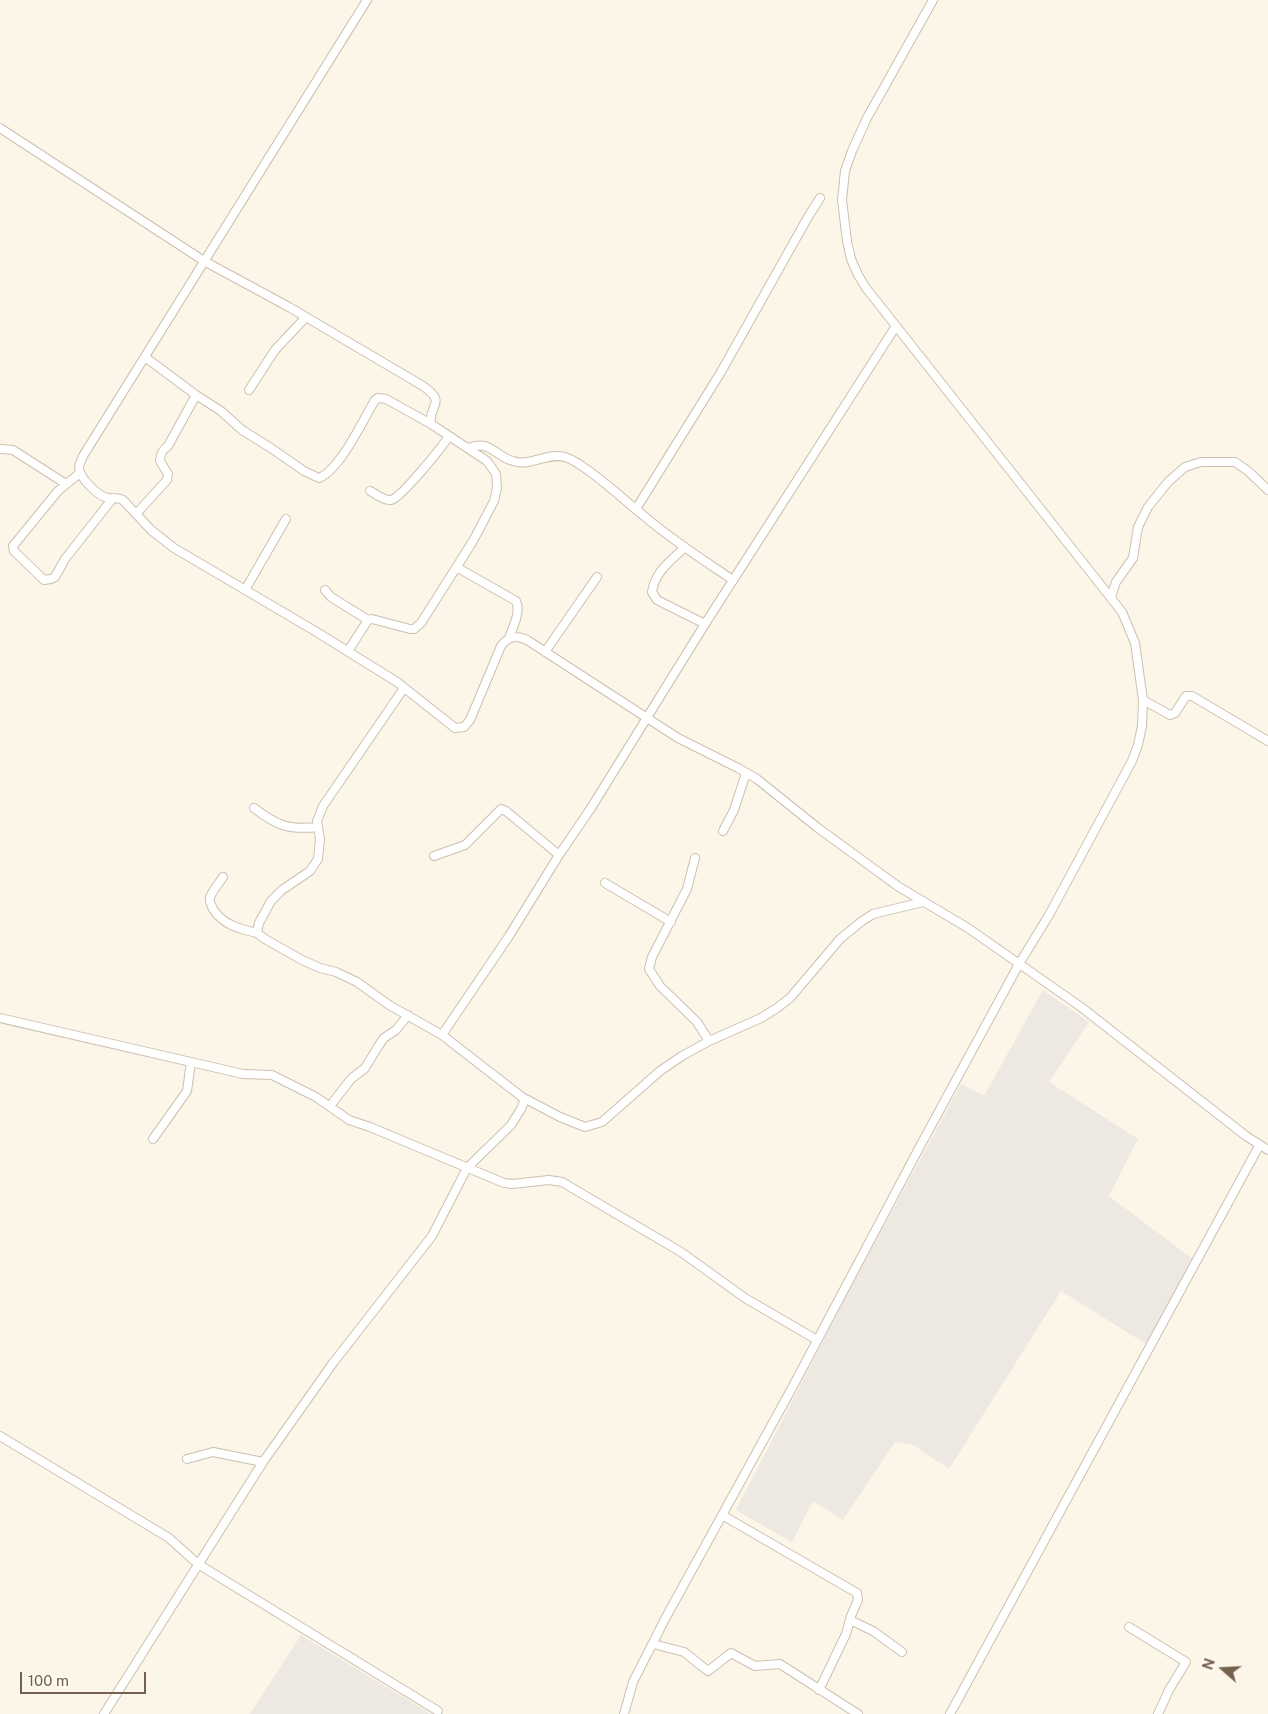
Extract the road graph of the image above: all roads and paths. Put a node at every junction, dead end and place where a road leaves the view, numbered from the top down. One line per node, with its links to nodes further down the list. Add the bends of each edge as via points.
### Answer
1 (367, 0): 5 (street)
2 (933, 0): 7 (street, via 867,118 842,183 843,213 858,275)
3 (0, 128): 5 (street)
4 (820, 198): 20 (street, via 721,372)
5 (204, 260): 6 (street); 8 (street)
6 (306, 317): 9 (street, via 275,350); 11 (street, via 432,392 436,400)
7 (896, 326): 26 (street); 29 (street)
8 (144, 357): 10 (street); 15 (street, via 83,456)
9 (249, 390)
10 (196, 395): 11 (street, via 242,430 319,478 338,462 378,398 386,399); 21 (street, via 161,454 160,461 168,474 167,480)
11 (431, 424): 12 (street)
12 (449, 436): 13 (street); 18 (street, via 432,459 394,498 386,499)
13 (468, 448): 20 (street, via 482,445 520,463 557,456 567,458); 24 (street, via 492,465 497,488 494,501)
14 (1, 449): 16 (street, via 13,450)
15 (80, 473): 16 (street); 19 (street, via 98,493)
16 (66, 484): 19 (street, via 13,548 44,580 55,577 65,559)
17 (1268, 490): 29 (street, via 1235,462 1201,462 1185,467 1148,507 1138,526 1133,558 1116,582)
18 (370, 491)
19 (113, 498): 21 (street, via 123,500)
20 (636, 509): 23 (street)
21 (136, 514): 27 (street, via 174,548)
22 (286, 519): 27 (street)
23 (685, 547): 26 (street); 31 (street, via 658,572 652,592 657,600)
24 (458, 568): 30 (street, via 418,627 410,629); 32 (street, via 516,601 517,614)
25 (596, 577): 34 (street)
26 (733, 580): 31 (street)
27 (245, 590): 33 (street)
28 (325, 590): 30 (street)
29 (1111, 597): 36 (street, via 1122,612 1135,643)
30 (368, 620): 33 (street)
31 (705, 624): 37 (street)
32 (509, 638): 34 (street, via 519,637); 35 (street, via 501,646 470,720 461,729 451,726)
33 (348, 651): 35 (street)
34 (545, 652): 37 (street)
35 (404, 688): 41 (street, via 323,806)
36 (1143, 700): 38 (street, via 1172,715 1186,696 1192,696); 51 (street, via 1142,726 1132,761)
37 (647, 718): 39 (street, via 678,738); 43 (street)
38 (1268, 741)
39 (746, 772): 42 (street, via 734,810); 48 (street, via 818,828)
40 (254, 808): 41 (street, via 281,826 299,829)
41 (318, 827): 50 (street, via 320,852 315,865 276,895 258,924)
42 (723, 831)
43 (559, 855): 44 (street, via 501,809 465,844); 54 (street)
44 (434, 856)
45 (695, 858): 49 (street, via 687,889)
46 (223, 877): 50 (street, via 210,898 215,913 229,924)
47 (605, 883): 49 (street)
48 (923, 902): 51 (street, via 968,928); 55 (street, via 874,914 862,921 840,939 790,998 760,1018)
49 (672, 922): 55 (street, via 649,968 660,986 697,1022)
50 (258, 933): 52 (street, via 302,960 353,980)
51 (1019, 964): 60 (street, via 1131,1045); 63 (street)
52 (408, 1015): 54 (street); 58 (street, via 396,1030 384,1038 365,1068 351,1079)
53 (0, 1018): 56 (street)
54 (442, 1035): 57 (street)
55 (709, 1041): 57 (street, via 660,1071 602,1122 594,1125 576,1124)
56 (191, 1062): 58 (street, via 243,1074 272,1075); 59 (street, via 187,1091)
57 (525, 1099): 62 (street, via 511,1125)
58 (330, 1106): 62 (street, via 349,1120)
59 (153, 1139)
60 (1259, 1146): 61 (street); 78 (street)
61 (1268, 1150)
62 (468, 1168): 63 (street, via 512,1184 549,1180 562,1182 681,1252 745,1298); 66 (street, via 432,1236 333,1363)
63 (815, 1341): 67 (street)
64 (0, 1436): 68 (street, via 169,1538)
65 (187, 1459): 66 (street, via 213,1452)
66 (263, 1462): 68 (street)
67 (722, 1515): 69 (street, via 856,1591 858,1600); 71 (street)
68 (198, 1564): 74 (street); 75 (street)
69 (850, 1620): 72 (street, via 873,1631); 73 (street)
70 (1129, 1627): 79 (street, via 1186,1662)
71 (653, 1644): 73 (street, via 684,1652 708,1671 728,1653 755,1666 780,1664); 76 (street, via 633,1682)
72 (902, 1652)
73 (819, 1690): 77 (street)
74 (438, 1711)
75 (104, 1714)
76 (624, 1714)
77 (858, 1714)
78 (950, 1714)
79 (1158, 1714)

